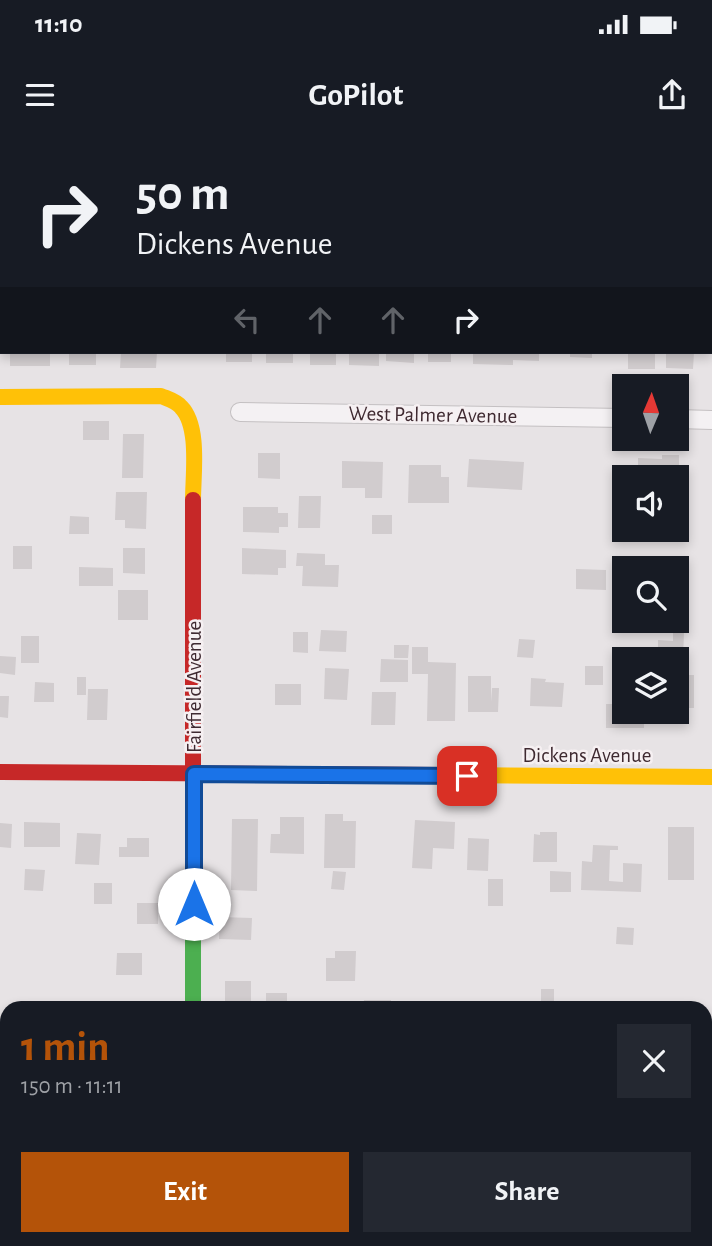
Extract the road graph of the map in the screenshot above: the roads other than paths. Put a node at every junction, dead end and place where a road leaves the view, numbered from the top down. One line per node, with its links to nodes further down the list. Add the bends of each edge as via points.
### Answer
1 (0, 397): 7 (street, Fairfield Avenue, via 161,396 179,402 185,410 193,430)
2 (240, 412): 3 (street, West Palmer Avenue)
3 (612, 418)
4 (690, 419): 5 (street)
5 (712, 420)
6 (0, 772): 7 (street, Dickens Avenue)
7 (194, 774): 8 (street, Dickens Avenue); 9 (street, Fairfield Avenue)
8 (712, 777)
9 (193, 1001)

